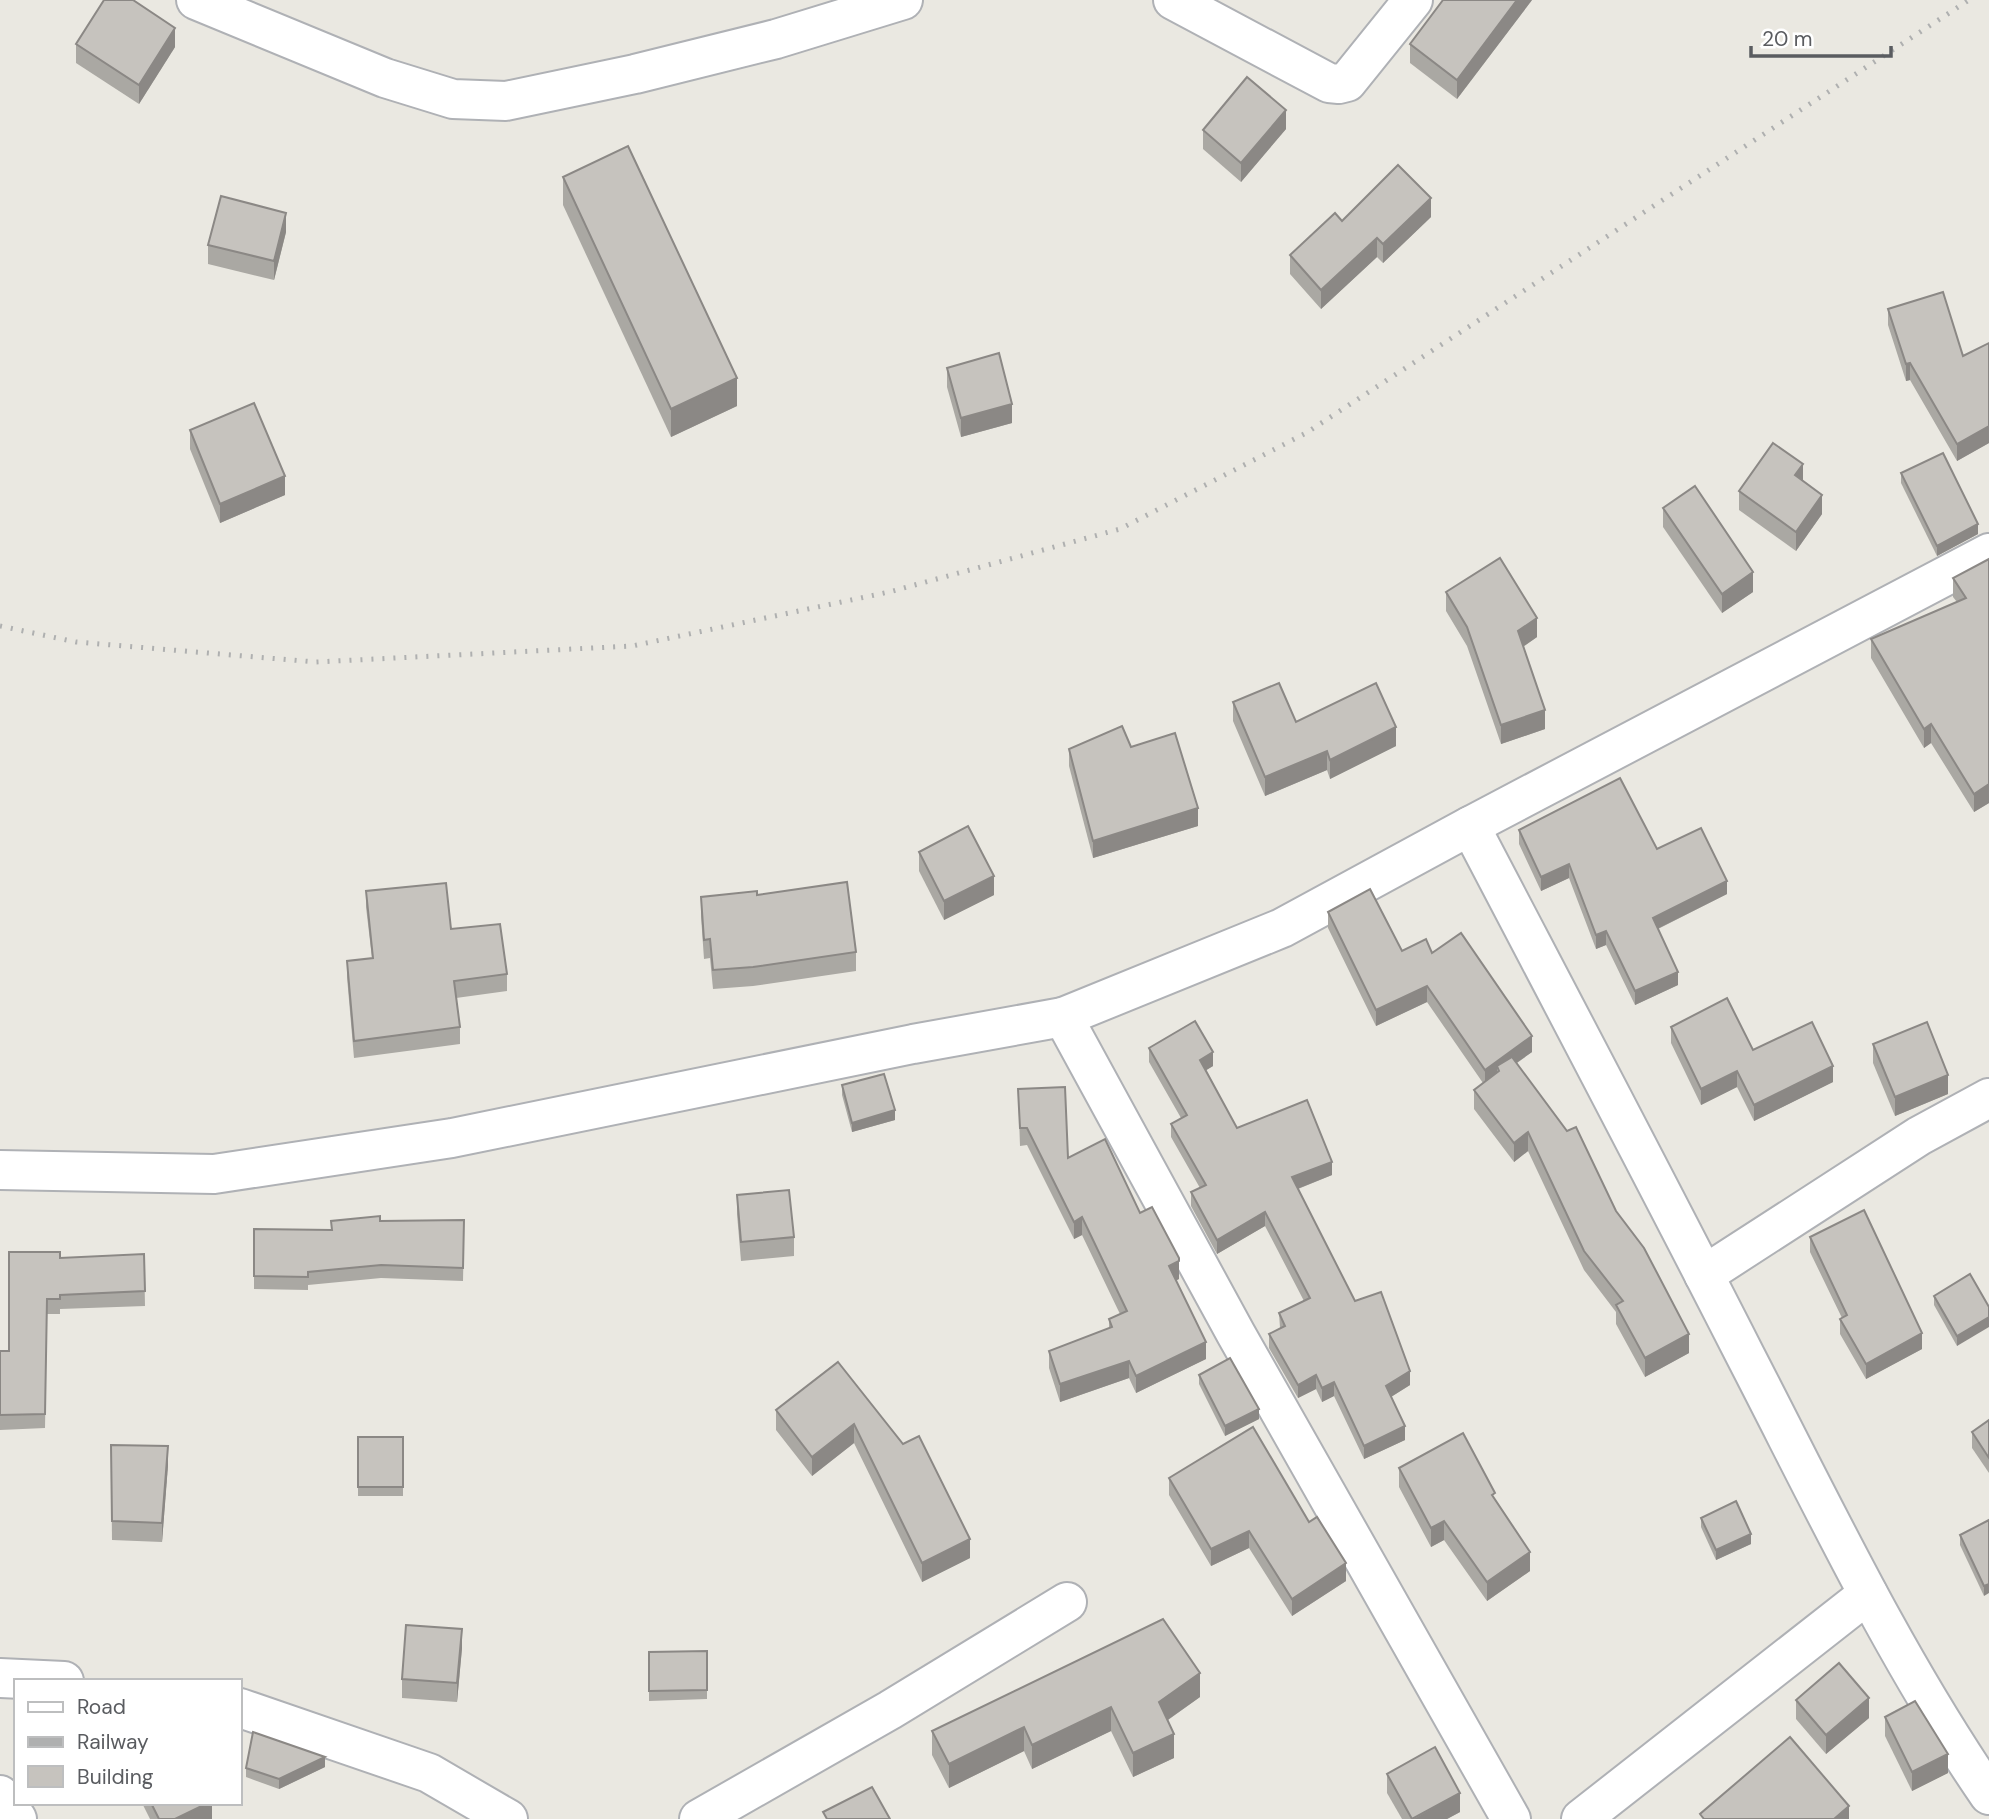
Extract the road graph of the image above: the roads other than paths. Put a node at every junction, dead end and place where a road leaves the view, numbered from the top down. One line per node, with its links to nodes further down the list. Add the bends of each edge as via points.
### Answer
1 (196, 0): 2 (street, via 385,78 453,99 506,100 776,39)
2 (903, 0)
3 (1173, 0): 4 (street, via 1329,83 1339,84 1347,82)
4 (1413, 0)
5 (1989, 553): 6 (street)
6 (1470, 826): 7 (street, via 1282,928); 10 (street)
7 (1063, 1017): 9 (street, via 452,1138 214,1174); 21 (street, via 1236,1334)
8 (1989, 1098): 10 (street, via 1919,1136)
9 (0, 1170)
10 (1704, 1275): 11 (street)
11 (1868, 1594): 17 (street); 22 (street)
12 (1067, 1602): 20 (street)
13 (0, 1678): 14 (street)
14 (21, 1679)
15 (242, 1709): 19 (street, via 429,1773)
16 (0, 1795): 18 (street)
17 (1989, 1795)
18 (17, 1819)
19 (508, 1819)
20 (699, 1819)
21 (1511, 1819)
22 (1581, 1819)

